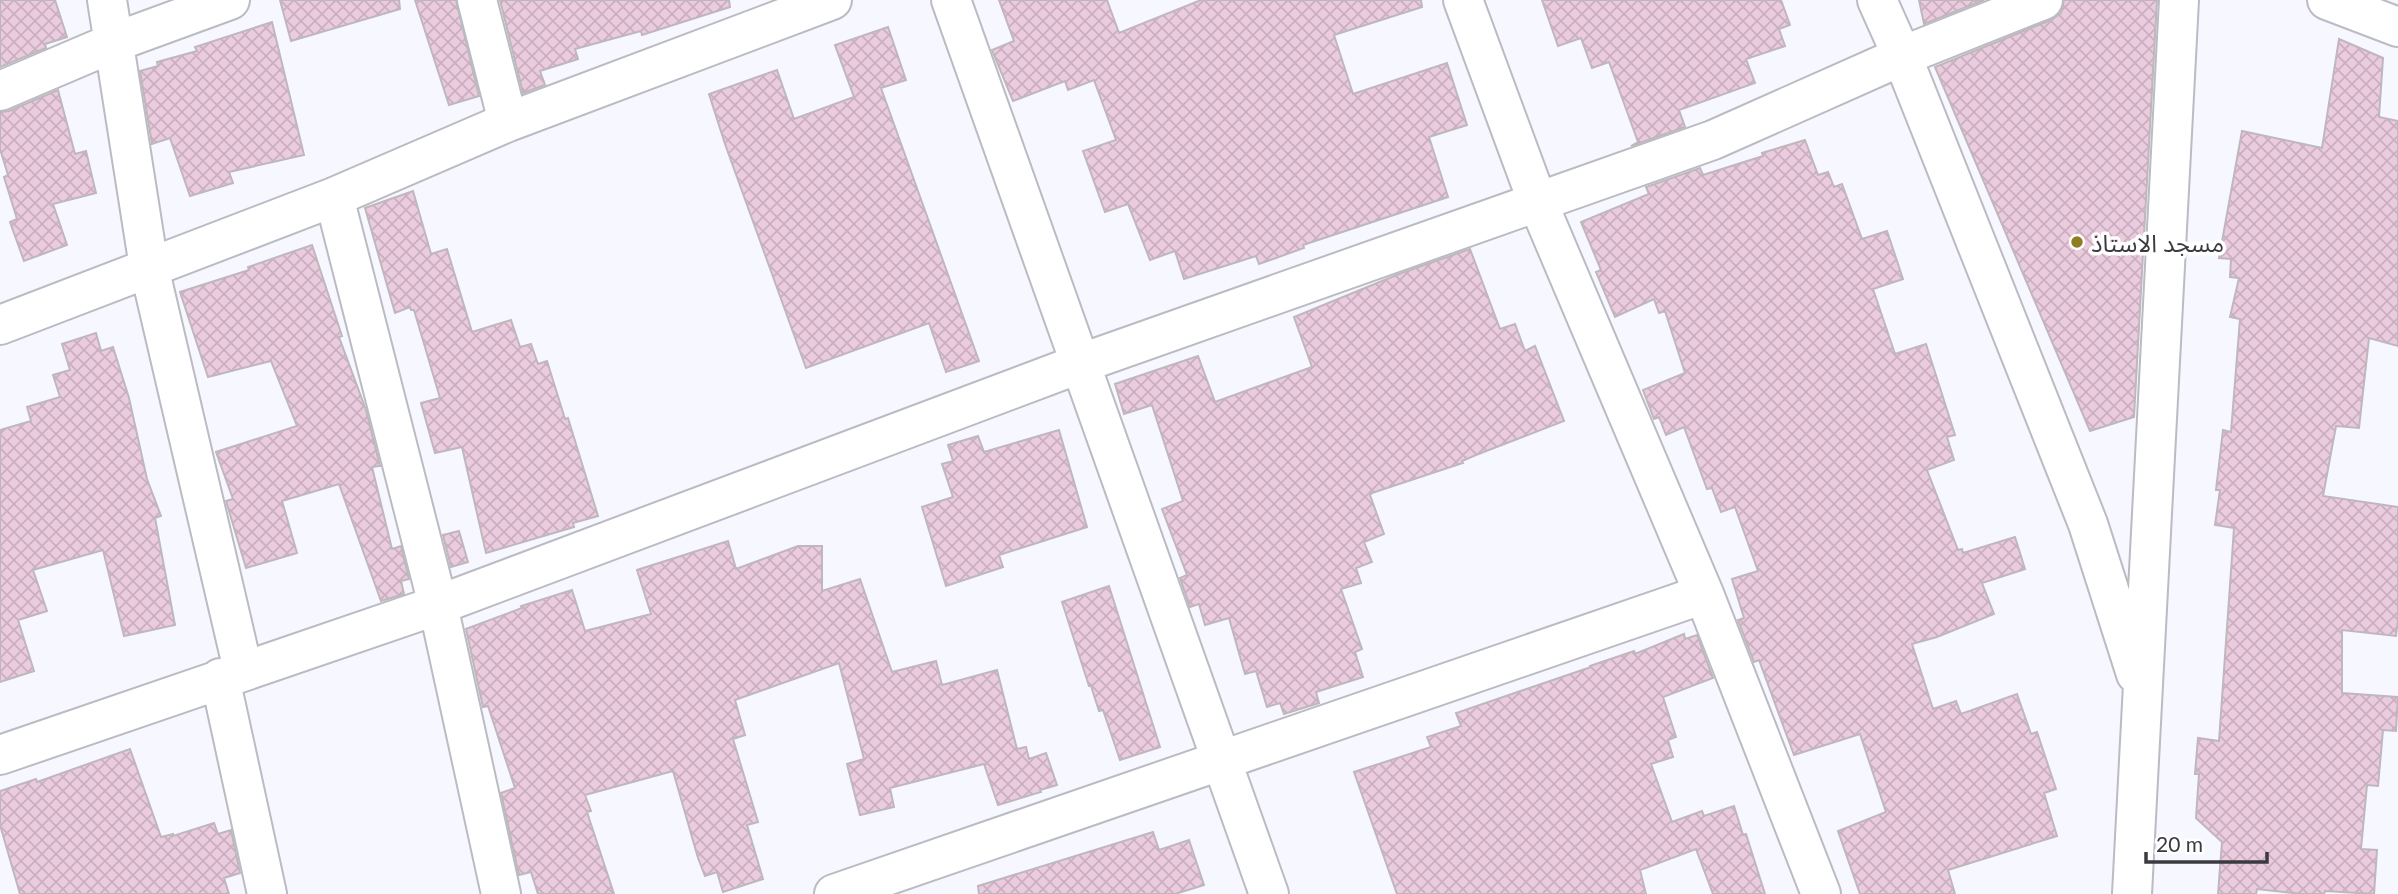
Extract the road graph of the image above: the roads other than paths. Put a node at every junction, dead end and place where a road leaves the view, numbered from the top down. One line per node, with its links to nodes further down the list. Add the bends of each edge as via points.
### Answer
1 (107, 0): 12 (street)
2 (230, 0): 12 (street)
3 (477, 0): 15 (street)
4 (832, 0): 15 (street)
5 (951, 0): 20 (street)
6 (1463, 0): 17 (street)
7 (1877, 0): 13 (street)
8 (2043, 0): 13 (street)
9 (2179, 0): 24 (street)
10 (2327, 0): 11 (street)
11 (2398, 27)
12 (115, 42): 14 (street); 18 (street)
13 (1902, 56): 17 (street, via 1713,140); 24 (street, via 2088,524)
14 (0, 91)
15 (508, 122): 16 (street)
16 (334, 197): 18 (street); 22 (street)
17 (1538, 203): 20 (street); 21 (street)
18 (149, 267): 19 (street); 23 (street)
19 (0, 325)
20 (1079, 364): 22 (street); 26 (street)
21 (1704, 594): 26 (street); 31 (street)
22 (438, 605): 23 (street); 28 (street)
23 (232, 674): 25 (street); 27 (street)
24 (2144, 698): 32 (street)
25 (0, 755)
26 (1220, 761): 29 (street); 30 (street)
27 (267, 894)
28 (501, 894)
29 (834, 894)
30 (1269, 894)
31 (1821, 894)
32 (2132, 894)

